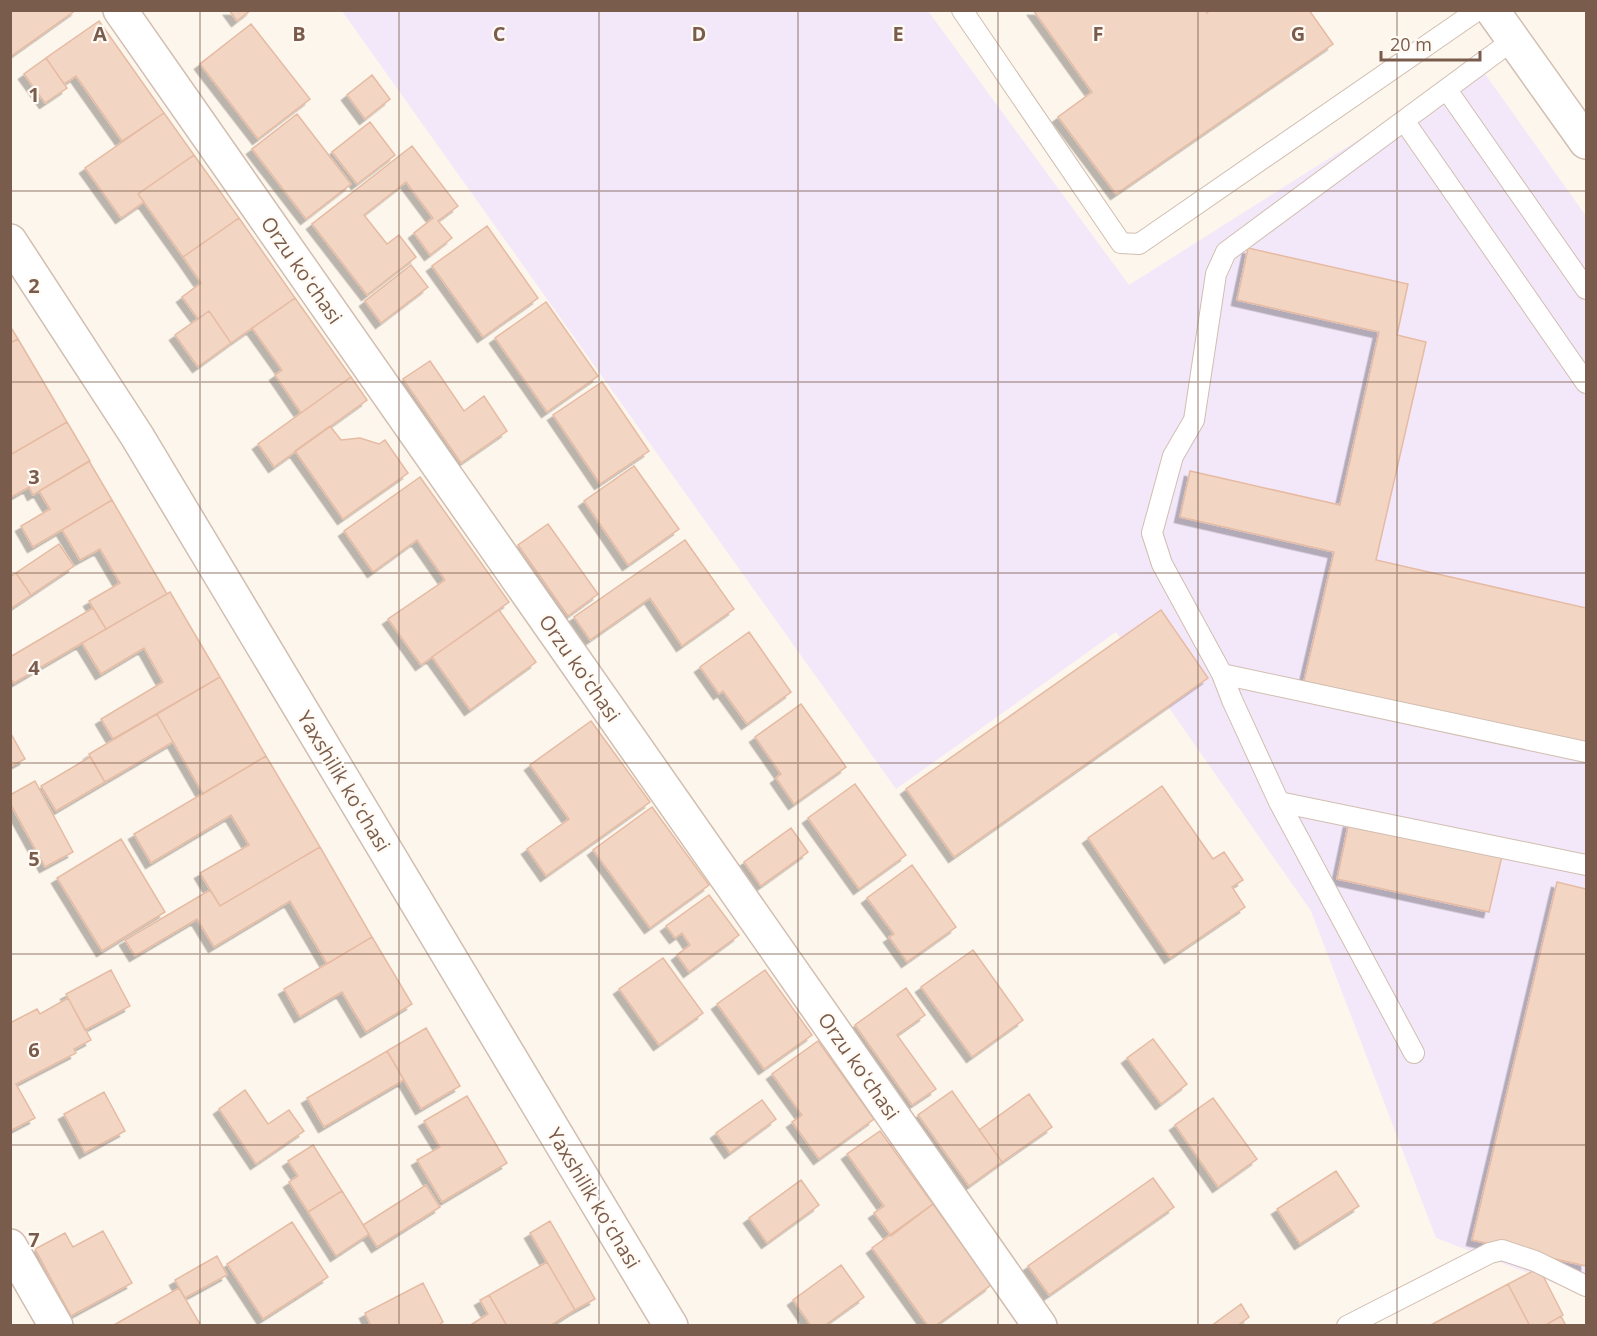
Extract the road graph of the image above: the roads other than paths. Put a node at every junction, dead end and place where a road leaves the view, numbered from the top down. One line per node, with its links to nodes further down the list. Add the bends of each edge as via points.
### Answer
1 (120, 10): 21 (street, Orzu koʻchasi)
2 (962, 10): 3 (lane, via 1121,243 1139,244)
3 (1478, 10)
4 (1492, 10): 5 (street)
5 (1513, 40): 6 (lane); 8 (street)
6 (1447, 90): 7 (lane); 10 (lane)
7 (1405, 122): 11 (lane); 12 (lane, via 1226,252 1216,274 1194,420 1173,456 1152,533 1162,564)
8 (1587, 142)
9 (10, 240): 20 (street, Yaxshilik koʻchasi, via 137,436)
10 (1587, 289)
11 (1587, 384)
12 (1222, 674): 13 (lane); 14 (lane)
13 (1587, 752)
14 (1279, 802): 15 (lane); 16 (lane)
15 (1587, 865)
16 (1414, 1053)
17 (10, 1246): 19 (street)
18 (1587, 1286): 22 (lane, via 1502,1250)
19 (56, 1326)
20 (671, 1326)
21 (1040, 1326)
22 (1347, 1326)

